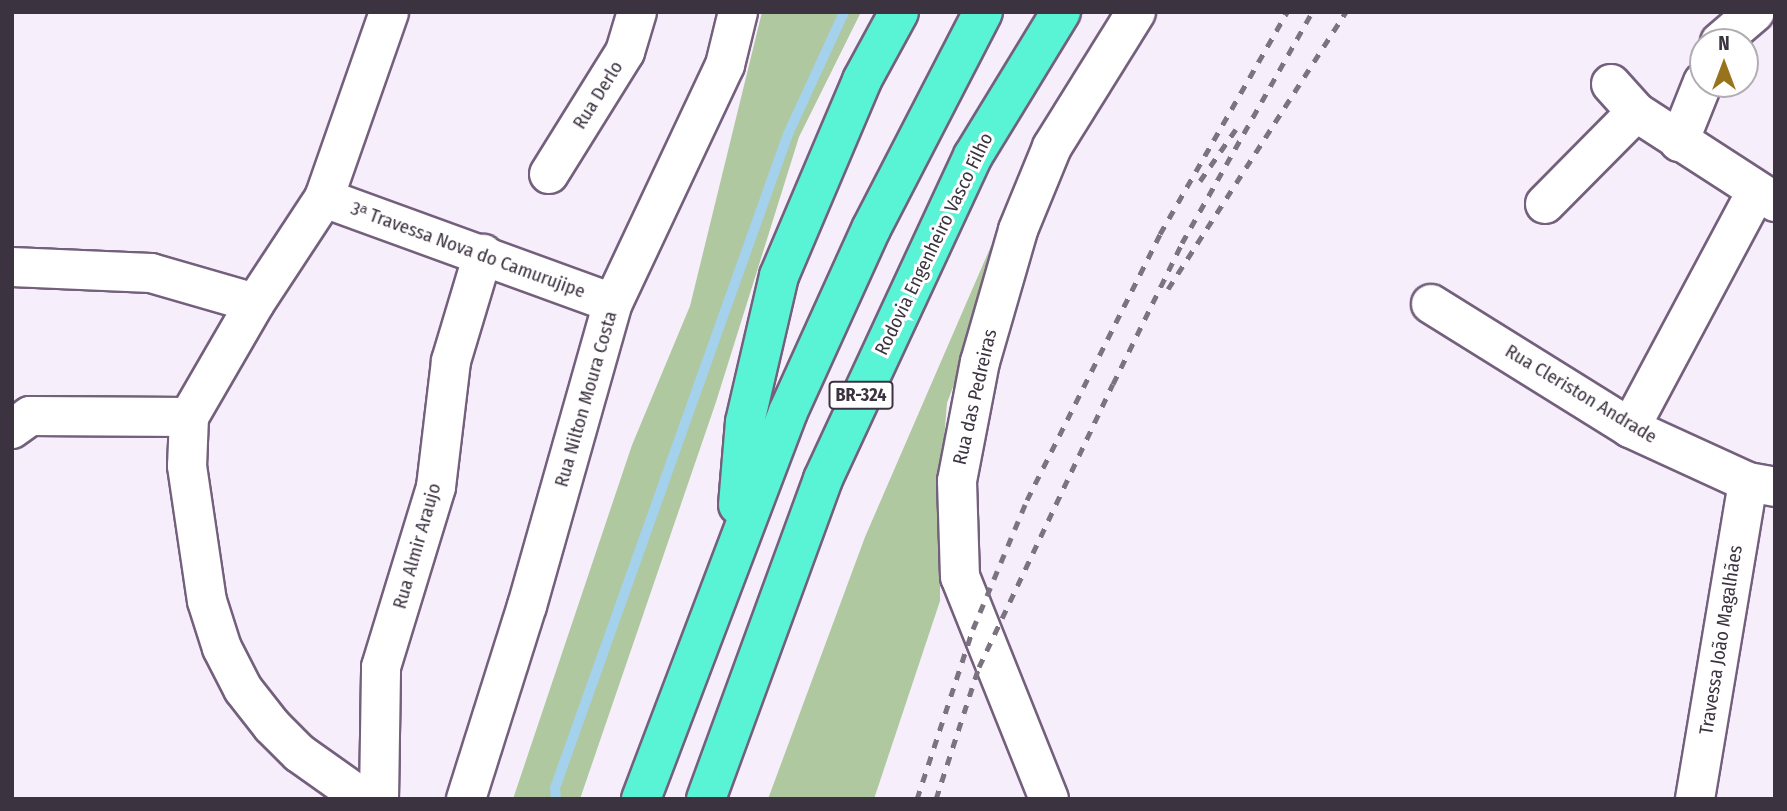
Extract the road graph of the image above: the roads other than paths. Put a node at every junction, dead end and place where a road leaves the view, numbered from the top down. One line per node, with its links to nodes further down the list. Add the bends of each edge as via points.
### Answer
1 (389, 12): 14 (street)
2 (637, 12): 12 (street, Rua Derlo, via 625,52)
3 (738, 12): 19 (street, Rua Nilton Moura Costa, via 726,65)
4 (899, 12): 25 (highway, via 862,80 779,276 745,422)
5 (983, 12): 25 (highway, BR-324, via 871,229)
6 (1061, 12): 30 (highway, Rodovia Engenheiro Vasco Filho / BR-324, via 973,156 822,479)
7 (1136, 12): 31 (street, Rua das Pedreiras, via 1052,147 1018,230 980,362 957,481 960,577)
8 (1755, 12): 9 (street)
9 (1736, 28)
10 (1697, 98): 11 (street)
11 (1679, 142): 13 (street); 15 (street, via 1624,98)
12 (549, 174)
13 (1765, 197): 23 (street)
14 (324, 198): 16 (street, 3ᵃ Travessa Nova do Camurujipe); 18 (street)
15 (1545, 204)
16 (483, 254): 19 (street, 3ᵃ Travessa Nova do Camurujipe); 27 (street, Rua Almir Araujo, via 451,361 436,487 381,667)
17 (12, 267): 18 (street, via 151,274)
18 (255, 303): 22 (street)
19 (613, 303): 28 (street, Rua Nilton Moura Costa, via 527,606)
20 (1431, 304): 23 (street, Rua Cleriston Andrade)
21 (18, 416): 22 (street)
22 (189, 417): 26 (street, via 187,466 196,549 222,648 243,690 272,726 299,753)
23 (1630, 428): 24 (street, Rua Cleriston Andrade)
24 (1761, 485): 32 (street, Travessa João Magalhães)
25 (735, 543): 29 (highway, BR-324)
26 (364, 799)
27 (379, 799)
28 (466, 799)
29 (641, 799)
30 (706, 799)
31 (1049, 799)
32 (1695, 799)

